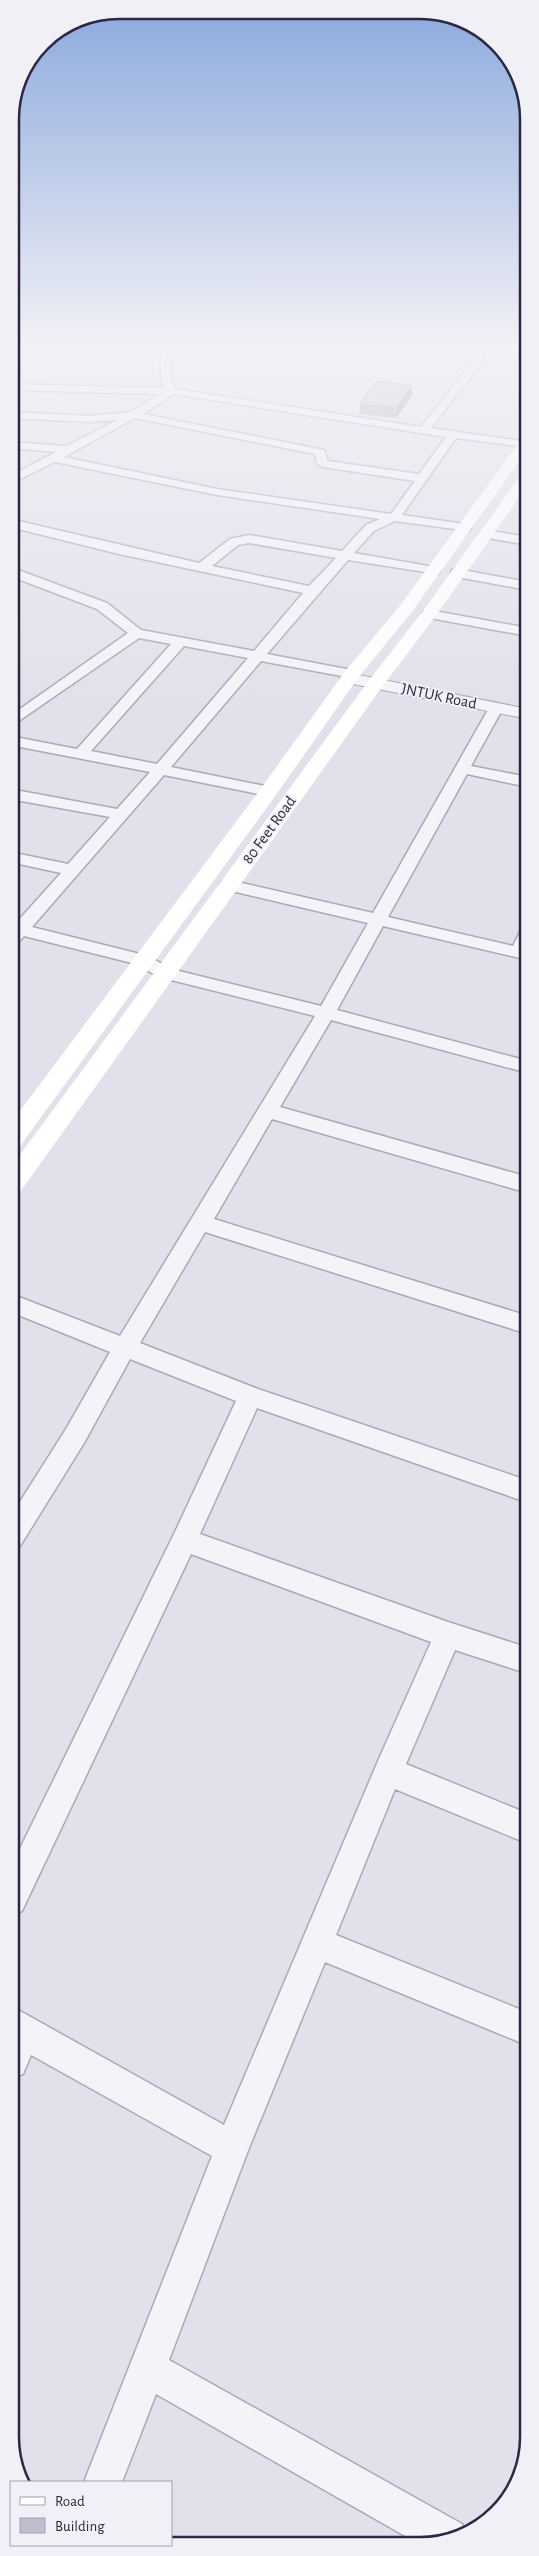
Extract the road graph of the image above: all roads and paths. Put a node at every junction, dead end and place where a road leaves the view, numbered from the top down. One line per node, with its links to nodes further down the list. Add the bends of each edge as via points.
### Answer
1 (42, 464): 7 (street)
2 (84, 464): 11 (street, via 216,492)
3 (325, 464): 9 (street)
4 (431, 464): 9 (street)
5 (512, 464): 13 (main road, 80 Feet Road)
6 (19, 470): 7 (street)
7 (28, 472): 8 (street)
8 (19, 476)
9 (421, 478): 11 (street)
10 (520, 486): 14 (main road, 80 Feet Road)
11 (395, 517): 13 (street); 16 (street, via 370,528)
12 (19, 526): 17 (street)
13 (465, 528): 18 (main road, 80 Feet Road)
14 (486, 534): 15 (street); 19 (main road, 80 Feet Road)
15 (520, 540)
16 (344, 556): 17 (street, via 243,539 234,542); 18 (street); 22 (street)
17 (201, 568): 22 (street)
18 (434, 571): 28 (main road, 80 Feet Road)
19 (458, 573): 21 (street); 23 (main road, 80 Feet Road)
20 (19, 574): 25 (street, via 102,606)
21 (520, 585)
22 (312, 591): 27 (street)
23 (429, 614): 24 (street); 29 (main road, 80 Feet Road)
24 (520, 631)
25 (137, 633): 26 (street); 33 (street)
26 (181, 641): 27 (street); 35 (street)
27 (257, 655): 28 (street); 37 (street)
28 (354, 672): 29 (street, JNTUK Road); 39 (main road, 80 Feet Road)
29 (381, 677): 30 (street, JNTUK Road); 31 (street, JNTUK Road); 44 (main road, 80 Feet Road)
30 (520, 697)
31 (496, 708): 32 (street, JNTUK Road); 36 (street)
32 (520, 712)
33 (19, 717)
34 (19, 742): 35 (street)
35 (81, 754): 37 (street)
36 (464, 769): 38 (street); 45 (street)
37 (159, 771): 39 (street); 41 (street)
38 (520, 780)
39 (269, 791): 49 (main road, 80 Feet Road)
40 (19, 796): 41 (street)
41 (119, 814): 43 (street)
42 (19, 859): 43 (street)
43 (71, 870): 46 (street)
44 (229, 885): 45 (street); 50 (main road, 80 Feet Road)
45 (380, 918): 48 (street); 51 (street)
46 (19, 927)
47 (19, 933): 49 (street)
48 (520, 953)
49 (142, 960): 50 (street); 54 (main road, 80 Feet Road)
50 (165, 973): 51 (street); 55 (main road, 80 Feet Road)
51 (326, 1013): 52 (street); 53 (street)
52 (520, 1065)
53 (268, 1111): 56 (street); 57 (street)
54 (19, 1128)
55 (19, 1173)
56 (520, 1183)
57 (202, 1223): 59 (street); 60 (street)
58 (19, 1307): 60 (street)
59 (520, 1322)
60 (124, 1349): 61 (street); 63 (street)
61 (250, 1396): 62 (street); 64 (street)
62 (520, 1489)
63 (19, 1525)
64 (184, 1540): 65 (street); 69 (street)
65 (448, 1634): 66 (street); 67 (street)
66 (520, 1658)
67 (388, 1771): 68 (street); 70 (street)
68 (520, 1825)
69 (19, 1883)
70 (317, 1942): 71 (street); 73 (street)
71 (520, 2026)
72 (19, 2028): 73 (street)
73 (232, 2148): 74 (street)
74 (147, 2368): 75 (street); 76 (street)
75 (103, 2481)
76 (442, 2535)

